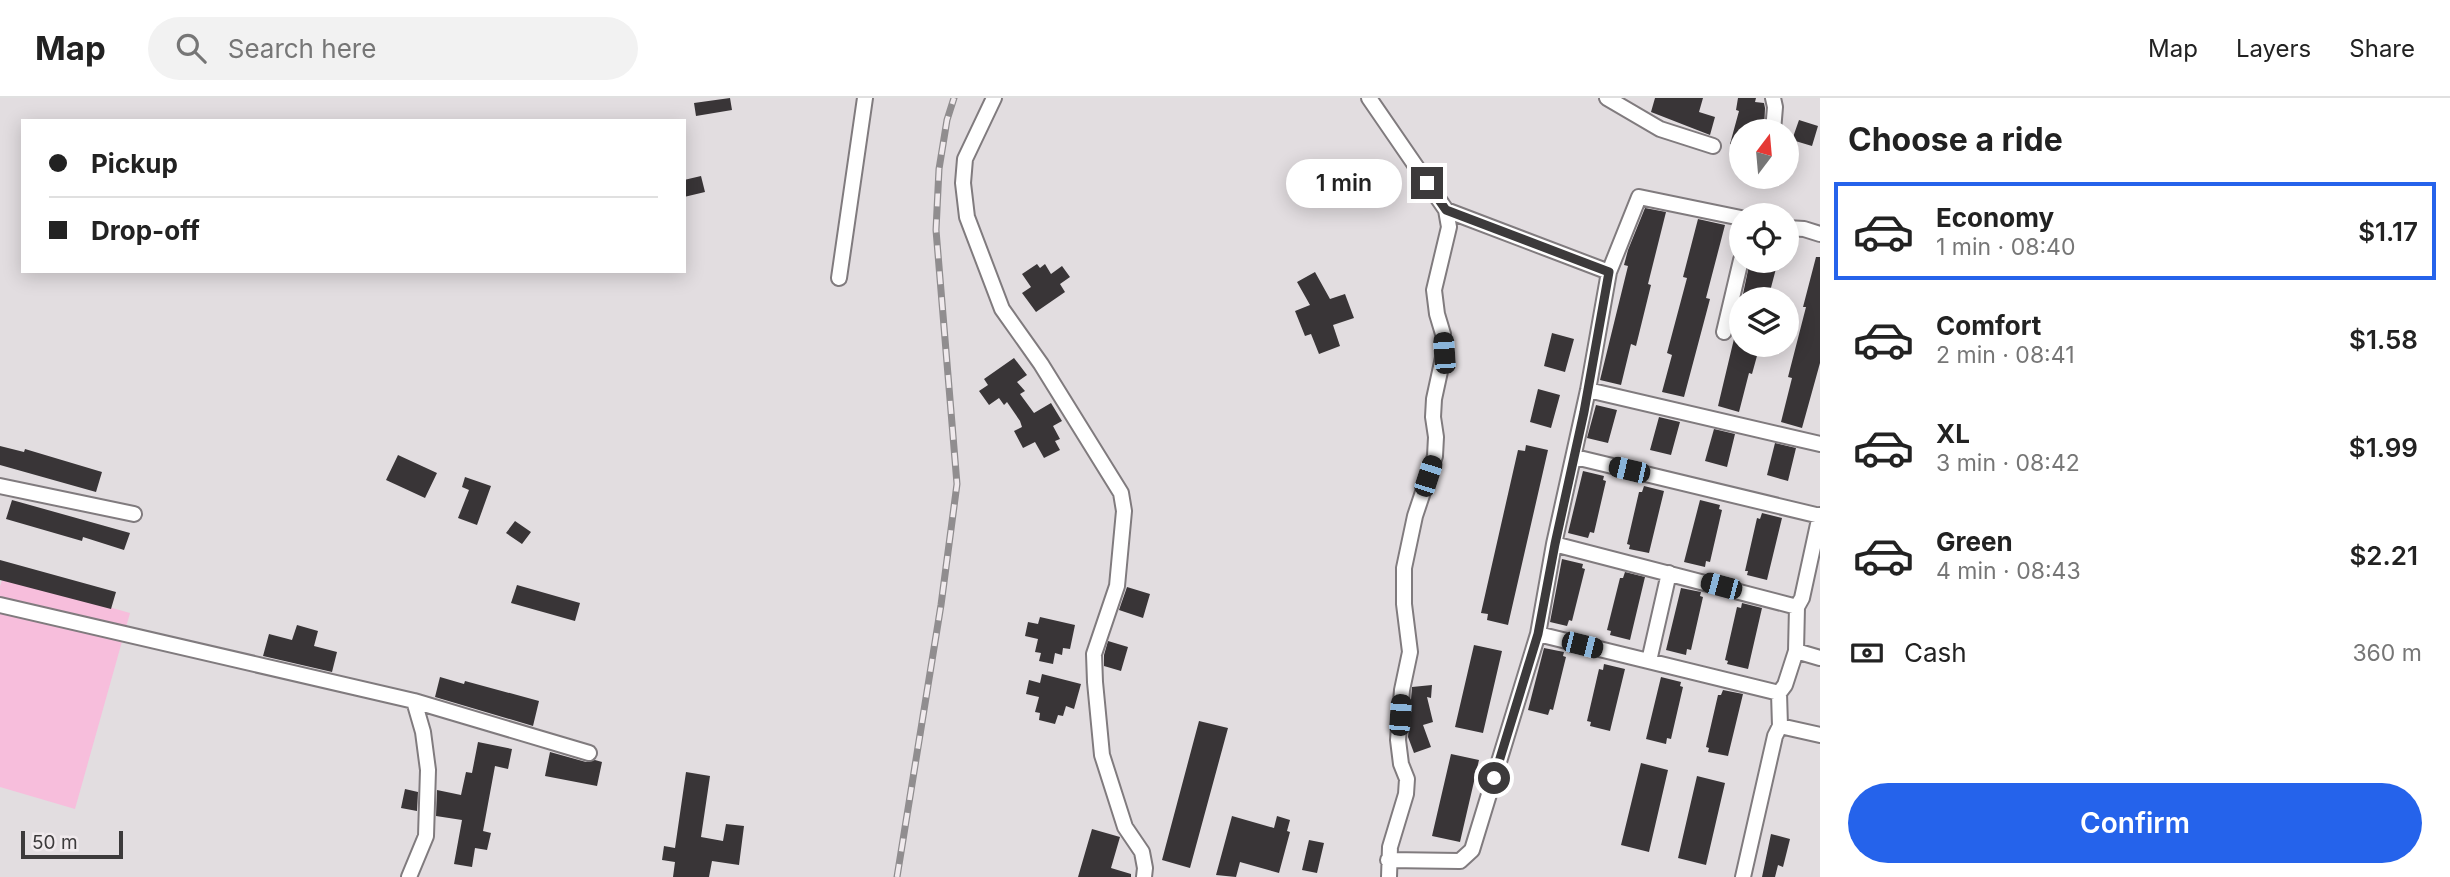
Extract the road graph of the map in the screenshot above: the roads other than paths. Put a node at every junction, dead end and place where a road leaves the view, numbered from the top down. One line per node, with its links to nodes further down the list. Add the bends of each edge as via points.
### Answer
1 (865, 98): 14 (street)
2 (994, 98): 37 (street, via 965,159 967,217 1002,309 1121,493 1124,511 1117,586 1094,654 1095,681 1102,755 1125,827 1142,852)
3 (1369, 98): 8 (street)
4 (1607, 98): 7 (street, via 1660,129)
5 (1773, 98): 6 (street)
6 (1774, 119)
7 (1713, 146)
8 (1446, 210): 12 (street); 35 (street, via 1449,227 1434,290 1444,353 1434,399 1435,456 1404,568 1410,652 1398,740 1406,794)
9 (1729, 216): 12 (street, via 1639,197)
10 (1799, 229): 11 (street)
11 (1820, 234)
12 (1609, 272): 16 (street)
13 (1738, 273): 15 (street)
14 (839, 278)
15 (1724, 332)
16 (1588, 390): 17 (street); 18 (street)
17 (1820, 444)
18 (1575, 457): 21 (street); 22 (street)
19 (0, 486): 20 (street)
20 (134, 514)
21 (1820, 515): 25 (street)
22 (1555, 544): 23 (street); 26 (street)
23 (1670, 573): 25 (street); 29 (street)
24 (0, 605): 31 (street)
25 (1797, 607): 27 (street)
26 (1538, 634): 29 (street); 35 (street, via 1472,850 1460,861)
27 (1796, 651): 28 (street); 30 (street)
28 (1820, 658)
29 (1649, 661): 30 (street)
30 (1779, 693): 32 (street)
31 (414, 701): 34 (street); 36 (street, via 423,732 426,836)
32 (1780, 726): 33 (street); 39 (street)
33 (1820, 735)
34 (589, 753)
35 (1388, 860): 38 (street)
36 (409, 877)
37 (1144, 877)
38 (1389, 877)
39 (1743, 877)

